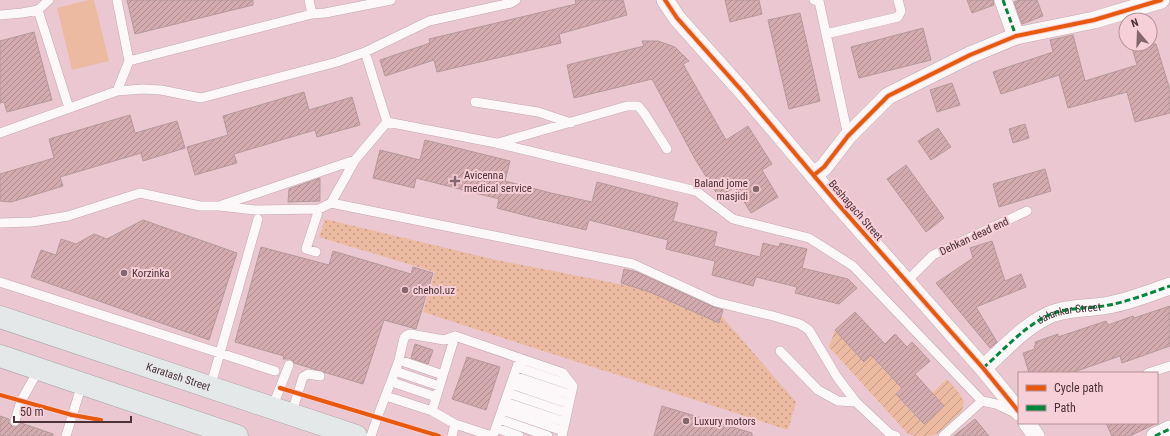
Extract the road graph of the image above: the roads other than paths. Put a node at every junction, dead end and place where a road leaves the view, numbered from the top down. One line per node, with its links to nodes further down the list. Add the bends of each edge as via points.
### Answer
1 (49, 0): 11 (lane)
2 (117, 0): 17 (lane)
3 (309, 0): 12 (lane)
4 (391, 0): 12 (lane)
5 (516, 0): 16 (lane, via 429,21)
6 (665, 0): 28 (street, Beshagach Street, via 677,18)
7 (814, 0): 14 (lane, via 819,1)
8 (898, 0): 14 (lane, via 901,11 898,18)
9 (1003, 0): 15 (street)
10 (1162, 0): 15 (street, via 1094,20)
11 (38, 10): 13 (lane); 20 (lane)
12 (312, 14): 17 (lane)
13 (0, 15)
14 (826, 34): 24 (lane)
15 (1016, 36): 24 (street, via 970,55 888,96)
16 (365, 52): 18 (lane, via 337,62 201,98 161,90); 21 (lane)
17 (129, 61): 18 (lane)
18 (117, 91): 20 (lane)
19 (475, 102): 22 (lane, via 538,112)
20 (69, 108): 23 (lane)
21 (387, 122): 25 (lane); 27 (lane)
22 (572, 123): 25 (lane); 26 (lane, via 627,106 638,106)
23 (0, 133)
24 (848, 136): 28 (street, via 824,167)
25 (496, 143): 62 (lane, via 696,191 733,219 809,238 853,266)
26 (667, 149)
27 (355, 160): 29 (lane); 30 (lane)
28 (814, 175): 36 (street, Beshagach Street)
29 (331, 203): 31 (lane); 61 (lane, via 633,264 716,302 800,324 809,330)
30 (219, 206): 31 (lane, via 255,210); 34 (lane, via 200,206 140,194 68,216 32,222)
31 (319, 208): 35 (lane, via 306,250)
32 (1027, 211): 36 (lane, Dehkan dead end, via 933,254)
33 (258, 219): 42 (lane)
34 (0, 223)
35 (316, 252)
36 (907, 281): 47 (street, Beshagach Street)
37 (0, 282): 42 (lane)
38 (1170, 286): 47 (street, Jalankar Street, via 1133,300 1050,314 1026,328)
39 (0, 317): 57 (main road, Karatash Street)
40 (455, 336): 44 (lane, via 444,340 407,335); 52 (lane); 60 (lane)
41 (780, 351): 61 (lane, via 818,390 838,402)
42 (220, 353): 49 (lane); 57 (lane)
43 (0, 356): 48 (main road)
44 (399, 360): 50 (lane); 52 (lane)
45 (289, 364): 64 (lane)
46 (1170, 366): 51 (lane)
47 (983, 368): 65 (street, Beshagach Street)
48 (39, 369): 55 (main road); 68 (lane, via 21,401)
49 (275, 371)
50 (395, 371): 54 (lane); 56 (lane)
51 (1151, 372)
52 (443, 375): 56 (lane)
53 (320, 376): 64 (lane, via 308,374 303,377)
54 (392, 382): 58 (lane); 59 (lane)
55 (82, 384): 72 (lane); 73 (main road)
56 (439, 386): 59 (lane)
57 (210, 388): 64 (main road, Karatash Street)
58 (386, 396): 63 (lane); 75 (lane)
59 (436, 397): 63 (lane)
60 (505, 401): 66 (lane); 66 (lane); 66 (lane); 66 (lane, via 563,373); 69 (lane); 77 (lane); 78 (lane)
61 (856, 402): 79 (lane, via 890,434)
62 (982, 402): 67 (lane, via 996,404); 80 (lane)
63 (432, 411): 69 (lane)
64 (282, 412): 74 (main road, Karatash Street)
65 (1018, 412)
66 (567, 413)
67 (1018, 413)
68 (15, 421)
69 (456, 424): 76 (lane)
70 (1028, 424): 81 (street)
71 (1170, 429): 82 (street)
72 (66, 436)
73 (237, 436)
74 (356, 436)
75 (371, 436)
76 (452, 436)
77 (519, 436)
78 (548, 436)
79 (896, 436)
80 (943, 436)
81 (1036, 436)
82 (1155, 436)

